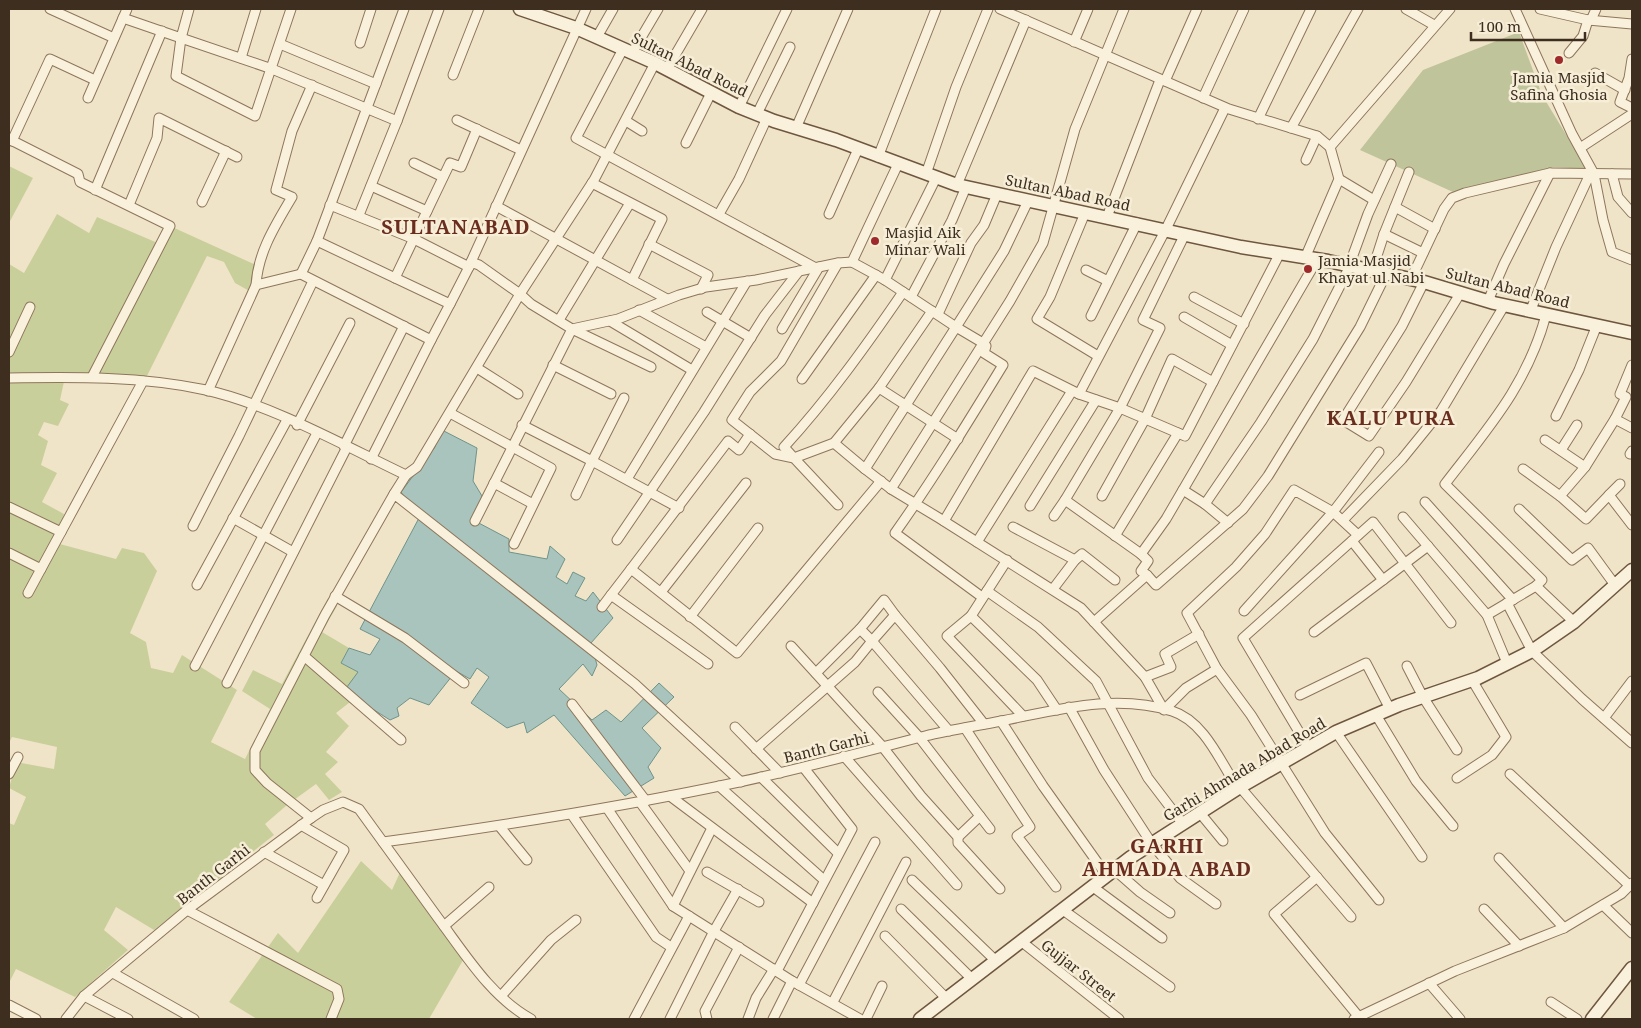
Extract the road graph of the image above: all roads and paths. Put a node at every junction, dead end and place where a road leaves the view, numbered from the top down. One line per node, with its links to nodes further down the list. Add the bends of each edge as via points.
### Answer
1 (50, 9): 39 (street)
2 (127, 9): 31 (street)
3 (189, 9): 40 (street)
4 (256, 9): 48 (street)
5 (291, 9): 42 (street)
6 (371, 9): 43 (street)
7 (404, 9): 57 (street)
8 (439, 9): 71 (street)
9 (479, 9): 54 (street)
10 (520, 9): 36 (street, Sultan Abad Road)
11 (586, 9): 36 (street)
12 (613, 9): 38 (street)
13 (658, 9): 45 (street)
14 (702, 9): 52 (street)
15 (787, 9): 63 (street)
16 (848, 9): 73 (street)
17 (936, 9): 87 (street)
18 (988, 9): 97 (street, via 956,87)
19 (1088, 9): 41 (street)
20 (1124, 9): 47 (street)
21 (1197, 9): 56 (street)
22 (1244, 9): 62 (street)
23 (1311, 9): 69 (street)
24 (1358, 9): 74 (street)
25 (1406, 9): 35 (street)
26 (1450, 9): 35 (street)
27 (1515, 9): 81 (street)
28 (1540, 9): 33 (street)
29 (1596, 9): 33 (street)
30 (1005, 10): 32 (street)
31 (123, 18): 37 (street); 39 (street)
32 (1026, 20): 41 (street); 102 (street)
33 (1590, 20): 34 (street); 46 (street, via 1583,36)
34 (1632, 24)
35 (1434, 25): 80 (street)
36 (576, 28): 38 (street, Sultan Abad Road); 83 (street)
37 (162, 31): 40 (street); 103 (street)
38 (597, 37): 45 (street, Sultan Abad Road)
39 (114, 38): 55 (street)
40 (180, 38): 48 (street); 51 (street, via 176,76 255,116)
41 (1074, 42): 47 (street)
42 (280, 44): 51 (street); 57 (street)
43 (360, 44)
44 (790, 48): 68 (street)
45 (628, 51): 50 (street, Sultan Abad Road); 86 (street, via 576,138)
46 (1569, 52)
47 (1104, 55): 56 (street); 112 (street, via 1075,129)
48 (241, 58): 51 (street)
49 (1632, 59): 59 (street)
50 (655, 63): 52 (street, Sultan Abad Road); 72 (street)
51 (272, 69): 58 (street)
52 (667, 70): 60 (street, Sultan Abad Road)
53 (1595, 73): 59 (street)
54 (452, 75)
55 (95, 80): 61 (street); 78 (street, via 50,59)
56 (1162, 80): 62 (street); 120 (street)
57 (376, 84): 64 (street)
58 (312, 85): 64 (street); 154 (street, via 292,131 276,190 292,197 268,240 258,266)
59 (1625, 90): 66 (street, via 1620,102)
60 (711, 93): 63 (street, Sultan Abad Road); 79 (street)
61 (88, 98)
62 (1202, 98): 65 (street)
63 (739, 107): 68 (street, Sultan Abad Road)
64 (367, 108): 71 (street); 110 (street)
65 (1225, 108): 69 (street); 122 (street)
66 (1632, 108)
67 (1632, 114): 81 (street)
68 (762, 116): 73 (street, Sultan Abad Road); 117 (street, via 739,179)
69 (1258, 119): 74 (street)
70 (457, 120): 75 (street)
71 (397, 121): 101 (street)
72 (626, 121): 76 (street); 86 (street)
73 (796, 128): 82 (street, Sultan Abad Road)
74 (1291, 128): 77 (street)
75 (477, 129): 83 (street); 98 (street, via 461,168 450,163)
76 (642, 131)
77 (1317, 136): 80 (street); 88 (street)
78 (10, 140): 103 (street, via 78,174 80,182)
79 (686, 142)
80 (1330, 147): 99 (street)
81 (1580, 148): 94 (street)
82 (858, 149): 87 (street, Sultan Abad Road); 118 (street)
83 (521, 150): 111 (street)
84 (226, 151): 85 (street); 107 (street); 109 (street, via 158,118 157,138)
85 (237, 156)
86 (608, 156): 100 (street); 117 (street)
87 (878, 157): 90 (street, Sultan Abad Road)
88 (1306, 160)
89 (414, 163): 98 (street)
90 (898, 164): 97 (street, Sultan Abad Road); 135 (street)
91 (1391, 164): 105 (street)
92 (1409, 172): 113 (street)
93 (1550, 173): 94 (street); 123 (street, via 1452,198); 161 (street)
94 (1592, 174): 95 (street); 134 (street, via 1612,252); 168 (street, via 1556,247)
95 (1612, 174): 96 (street); 116 (street, via 1618,198)
96 (1632, 174)
97 (931, 176): 102 (street, Sultan Abad Road); 149 (street)
98 (443, 177): 114 (street)
99 (1339, 179): 105 (street); 132 (street)
100 (592, 183): 108 (street); 127 (street)
101 (371, 186): 114 (street); 119 (street)
102 (962, 186): 104 (street, Sultan Abad Road); 158 (street, via 952,220)
103 (95, 190): 109 (street)
104 (997, 194): 106 (street, Sultan Abad Road); 167 (street, via 984,225)
105 (1374, 200): 138 (street)
106 (1028, 201): 112 (street, Sultan Abad Road); 179 (street, via 1004,251)
107 (202, 202)
108 (630, 203): 129 (street, via 662,219); 133 (street)
109 (129, 205): 195 (street, via 170,226)
110 (330, 205): 119 (street); 128 (street)
111 (496, 206): 127 (street); 137 (street)
112 (1054, 206): 115 (street, Sultan Abad Road); 185 (street, via 1043,243)
113 (1394, 207): 123 (street); 125 (street)
114 (427, 211): 126 (street)
115 (1085, 212): 120 (street, Sultan Abad Road); 189 (street, via 1050,297 1037,319)
116 (1632, 213)
117 (719, 214): 139 (street)
118 (829, 214)
119 (359, 215): 126 (street)
120 (1107, 217): 121 (street, Sultan Abad Road)
121 (1137, 223): 122 (street, Sultan Abad Road); 152 (street)
122 (1166, 229): 124 (street, Sultan Abad Road); 189 (street)
123 (1434, 229): 131 (street)
124 (1185, 234): 130 (street, Sultan Abad Road); 209 (street, via 1143,320 1160,328)
125 (1384, 234): 131 (street); 142 (street)
126 (414, 239): 137 (street); 146 (street)
127 (556, 239): 133 (street); 157 (street)
128 (317, 241): 143 (street); 146 (street)
129 (650, 244): 148 (street); 155 (street, via 708,275)
130 (1280, 253): 132 (street, Sultan Abad Road); 176 (street)
131 (1423, 253): 147 (street)
132 (1311, 258): 138 (street, Sultan Abad Road); 243 (street)
133 (596, 260): 148 (street); 172 (street)
134 (1632, 260)
135 (852, 262): 136 (street); 145 (street)
136 (838, 263): 139 (street); 222 (street, via 781,361 750,392 732,420)
137 (470, 264): 157 (street, via 479,265); 162 (street)
138 (1350, 266): 142 (street, Sultan Abad Road); 253 (street, via 1313,339)
139 (817, 267): 141 (street); 181 (street)
140 (1086, 270): 152 (street)
141 (799, 271): 151 (street); 183 (street)
142 (1372, 271): 144 (street, Sultan Abad Road)
143 (301, 274): 150 (street); 154 (street)
144 (1386, 274): 147 (street, Sultan Abad Road); 267 (street, via 1360,327 1268,476)
145 (876, 275): 149 (street); 197 (street)
146 (394, 278): 162 (street)
147 (1411, 279): 153 (street, Sultan Abad Road)
148 (632, 280): 160 (street)
149 (885, 280): 158 (street)
150 (313, 281): 178 (street); 207 (street)
151 (747, 281): 155 (street); 173 (street)
152 (1108, 281): 170 (street)
153 (1424, 282): 156 (street, Sultan Abad Road); 156 (street, via 1402,326 1343,420 1369,436)
154 (256, 285): 201 (street)
155 (701, 289): 160 (street)
156 (1461, 292): 161 (street, Sultan Abad Road)
157 (520, 294): 172 (street); 193 (street)
158 (907, 294): 167 (street); 230 (street, via 810,419 784,447)
159 (1194, 297): 176 (street)
160 (668, 299): 165 (street)
161 (1488, 301): 163 (street, Sultan Abad Road)
162 (450, 304): 184 (street)
163 (1504, 306): 168 (street, Sultan Abad Road); 264 (street, via 1441,410 1402,459)
164 (30, 307): 188 (street)
165 (639, 310): 174 (street); 187 (street)
166 (707, 312): 173 (street)
167 (935, 312): 179 (street); 200 (street)
168 (1530, 312): 169 (street, Sultan Abad Road)
169 (1546, 315): 177 (street, Sultan Abad Road); 294 (street, via 1539,342 1510,399 1445,484 1542,580)
170 (1091, 316)
171 (1184, 317): 186 (street)
172 (560, 320): 180 (street)
173 (722, 320): 183 (street); 187 (street)
174 (610, 321): 180 (street); 194 (street)
175 (350, 324): 216 (street)
176 (1244, 324): 186 (street)
177 (1597, 325): 182 (street, Sultan Abad Road); 211 (street)
178 (404, 326): 184 (street); 226 (street)
179 (956, 327): 185 (street); 208 (street)
180 (572, 329): 190 (street); 192 (street)
181 (782, 329)
182 (1632, 333)
183 (751, 338): 244 (street)
184 (431, 340): 231 (street)
185 (983, 343): 215 (street); 223 (street, via 986,346 984,353 1003,365)
186 (1232, 345): 199 (street)
187 (706, 347): 194 (street)
188 (9, 352)
189 (1098, 356): 202 (street)
190 (554, 365): 204 (street); 217 (street)
191 (1632, 365): 213 (street, via 1620,394 1626,397)
192 (651, 367)
193 (477, 368): 203 (street); 210 (street)
194 (692, 370): 237 (street)
195 (92, 377): 196 (street); 198 (street)
196 (9, 378)
197 (802, 379)
198 (143, 381): 201 (street); 272 (street)
199 (1213, 382): 212 (street, via 1172,359); 221 (street, via 1185,436)
200 (879, 388): 208 (street); 225 (street)
201 (208, 391): 207 (street)
202 (1075, 392): 206 (street); 266 (street, via 1033,371); 277 (street)
203 (518, 394)
204 (611, 394)
205 (624, 398): 232 (street)
206 (1096, 400): 209 (street); 256 (street)
207 (253, 405): 214 (street); 269 (street)
208 (905, 406): 215 (street); 234 (street)
209 (1120, 408): 212 (street); 250 (street)
210 (450, 412): 227 (street); 236 (street, via 417,467)
211 (1556, 416)
212 (1145, 419): 221 (street); 248 (street)
213 (1615, 419): 219 (street); 233 (street)
214 (287, 420): 216 (street); 263 (street)
215 (932, 424): 223 (street); 242 (street)
216 (297, 425): 220 (street)
217 (522, 425): 227 (street); 232 (street)
218 (1577, 425): 228 (street)
219 (1632, 428)
220 (317, 433): 226 (street); 273 (street)
221 (1178, 433): 274 (street)
222 (750, 434): 230 (street, via 775,454); 258 (street, via 739,450 728,441)
223 (958, 439): 255 (street)
224 (1545, 440): 228 (street)
225 (834, 443): 230 (street); 234 (street)
226 (345, 447): 231 (street); 280 (street)
227 (511, 448): 239 (street); 252 (street, via 551,468)
228 (1561, 450): 233 (street)
229 (1379, 452): 260 (street)
230 (794, 458): 254 (street)
231 (371, 459): 236 (street)
232 (592, 461): 237 (street); 247 (street)
233 (1585, 467): 249 (street)
234 (865, 469): 238 (street)
235 (1523, 469): 249 (street)
236 (406, 475): 245 (street)
237 (627, 479): 244 (street)
238 (881, 481): 242 (street); 307 (street, via 737,654)
239 (494, 483): 252 (street); 265 (street)
240 (746, 483): 296 (street)
241 (1620, 484): 246 (street)
242 (891, 489): 255 (street)
243 (1183, 490): 253 (street); 282 (street)
244 (649, 491): 258 (street); 276 (street)
245 (394, 494): 300 (street); 364 (street, via 635,684)
246 (1609, 495): 249 (street, via 1586,519); 268 (street)
247 (576, 496)
248 (1102, 496)
249 (1560, 496)
250 (1065, 500): 261 (street); 274 (street)
251 (1425, 502): 301 (street)
252 (533, 504): 278 (street)
253 (1205, 504): 267 (street)
254 (838, 505)
255 (915, 505): 266 (street); 298 (street, via 895,533)
256 (1030, 506)
257 (9, 507): 272 (street)
258 (678, 508): 287 (street)
259 (1519, 509): 293 (street, via 1572,560 1588,548)
260 (1333, 512): 264 (street); 303 (street); 313 (street, via 1294,490 1265,534 1242,561 1187,613)
261 (1054, 516)
262 (1403, 517): 279 (street)
263 (233, 518): 273 (street); 292 (street)
264 (1343, 520): 275 (street)
265 (475, 521)
266 (944, 521): 277 (street)
267 (1228, 523): 289 (street, via 1156,585)
268 (1632, 525)
269 (193, 526)
270 (1013, 527): 284 (street)
271 (758, 528): 307 (street)
272 (61, 532): 286 (street)
273 (263, 535): 280 (street); 320 (street)
274 (1115, 536): 282 (street)
275 (1355, 538): 285 (street, via 1373,522); 291 (street); 352 (street, via 1243,638)
276 (617, 540)
277 (977, 542): 283 (street)
278 (514, 544)
279 (1428, 546): 285 (street); 304 (street)
280 (294, 552): 327 (street)
281 (9, 553): 286 (street)
282 (1141, 554): 289 (street, via 1148,561 1141,571)
283 (1007, 560): 295 (street); 298 (street)
284 (1075, 560): 290 (street, via 1082,554); 295 (street)
285 (1405, 563): 291 (street); 310 (street)
286 (41, 569): 297 (street)
287 (631, 569): 296 (street); 299 (street)
288 (1632, 570): 293 (street, Garhi Ahmada Abad Road)
289 (1146, 576): 308 (street)
290 (1115, 580)
291 (1383, 580): 312 (street)
292 (196, 585)
293 (1615, 585): 309 (street, Garhi Ahmada Abad Road)
294 (1536, 586): 301 (street); 309 (street)
295 (1053, 590): 308 (street, via 1081,608)
296 (661, 592): 307 (street)
297 (28, 593)
298 (984, 594): 306 (street); 333 (street, via 1038,626 1096,681)
299 (611, 595): 302 (street); 319 (street)
300 (335, 596): 317 (street); 328 (street, via 405,638)
301 (1510, 602): 304 (street); 316 (street)
302 (602, 607)
303 (1244, 611)
304 (1487, 615): 318 (street)
305 (895, 616): 311 (street, via 884,600); 314 (street); 343 (street)
306 (971, 616): 337 (street, via 1038,680); 340 (street, via 947,636)
307 (690, 617)
308 (1094, 622): 324 (street)
309 (1574, 622): 316 (street, Garhi Ahmada Abad Road)
310 (1451, 624)
311 (860, 629): 314 (street); 323 (street)
312 (1314, 632)
313 (1199, 634): 322 (street); 324 (street, via 1165,654 1171,668)
314 (872, 641): 329 (street, via 855,662); 346 (street)
315 (791, 646): 323 (street)
316 (1532, 651): 318 (street, Garhi Ahmada Abad Road); 341 (street)
317 (304, 656): 349 (street); 373 (street, via 255,751 255,770)
318 (1507, 663): 325 (street, Garhi Ahmada Abad Road)
319 (708, 664)
320 (194, 666)
321 (1407, 666): 332 (street)
322 (1217, 669): 338 (street, via 1186,688); 357 (street, via 1251,715)
323 (816, 673): 329 (street)
324 (1145, 678): 338 (street)
325 (1472, 680): 332 (street, Garhi Ahmada Abad Road); 363 (street, via 1506,737 1492,756)
326 (1632, 680): 341 (street)
327 (227, 683)
328 (464, 683)
329 (827, 686): 351 (street); 353 (street)
330 (878, 692): 348 (street)
331 (1300, 695): 336 (street, via 1366,663)
332 (1423, 697): 336 (street, Garhi Ahmada Abad Road); 354 (street)
333 (1106, 702): 335 (street, Banth Garhi); 338 (street, Banth Garhi, via 1142,704); 374 (street, via 1148,778)
334 (572, 704): 368 (street)
335 (1069, 707): 337 (street, Banth Garhi); 384 (street, via 1104,770)
336 (1390, 709): 339 (street, Garhi Ahmada Abad Road)
337 (1057, 710): 340 (street, Banth Garhi)
338 (1164, 710): 366 (street, Banth Garhi, via 1185,715 1197,726)
339 (1376, 714): 347 (street, Garhi Ahmada Abad Road); 376 (street, via 1416,781)
340 (1023, 716): 342 (street, Banth Garhi)
341 (1604, 718): 350 (street)
342 (1001, 721): 343 (street, Banth Garhi); 393 (street, via 1043,786)
343 (984, 724): 345 (street, Banth Garhi)
344 (735, 727): 353 (street)
345 (965, 728): 346 (street, Banth Garhi); 401 (street, via 1030,827 1017,836)
346 (949, 731): 348 (street, Banth Garhi)
347 (1336, 732): 352 (street, Garhi Ahmada Abad Road); 387 (street)
348 (919, 738): 351 (street, Banth Garhi); 372 (street)
349 (401, 740)
350 (1632, 743)
351 (882, 746): 355 (street, Banth Garhi); 380 (street, via 920,796)
352 (1308, 747): 357 (street, Garhi Ahmada Abad Road)
353 (756, 749): 359 (street)
354 (1457, 750)
355 (844, 756): 358 (street, Banth Garhi); 398 (street)
356 (18, 757): 360 (street)
357 (1280, 764): 366 (street, Garhi Ahmada Abad Road); 406 (street, via 1325,833)
358 (804, 768): 359 (street, Banth Garhi); 386 (street, via 852,829)
359 (780, 773): 362 (street, Banth Garhi)
360 (9, 774)
361 (1510, 774): 399 (street)
362 (761, 777): 364 (street, Banth Garhi); 386 (street)
363 (1457, 778)
364 (741, 782): 365 (street, Banth Garhi)
365 (719, 786): 367 (street, Banth Garhi); 395 (street)
366 (1239, 788): 370 (street, Garhi Ahmada Abad Road); 394 (street, Banth Garhi)
367 (670, 796): 368 (street, Banth Garhi); 378 (street)
368 (643, 801): 369 (street, Banth Garhi); 391 (street)
369 (607, 808): 371 (street, Banth Garhi); 411 (street)
370 (1200, 813): 374 (street, Garhi Ahmada Abad Road); 381 (street)
371 (572, 815): 377 (street, Banth Garhi); 428 (street, via 656,937)
372 (980, 816): 379 (street); 380 (street)
373 (312, 818): 375 (street, Banth Garhi); 382 (street, Banth Garhi, via 343,802 359,809)
374 (1183, 824): 384 (street, Garhi Ahmada Abad Road)
375 (301, 825): 385 (street, Banth Garhi); 397 (street, via 344,850)
376 (1452, 826)
377 (500, 827): 382 (street, Banth Garhi); 389 (street)
378 (712, 828): 391 (street); 408 (street)
379 (990, 829)
380 (958, 837): 403 (street, via 958,842)
381 (1223, 841)
382 (383, 842): 420 (street, Banth Garhi)
383 (875, 842): 435 (street)
384 (1152, 844): 393 (street, Garhi Ahmada Abad Road); 409 (street, via 1180,878)
385 (264, 852): 397 (street); 414 (street, Banth Garhi)
386 (838, 853): 395 (street)
387 (1422, 857)
388 (1499, 858): 421 (street)
389 (527, 860)
390 (906, 862): 442 (street)
391 (690, 870): 411 (street)
392 (707, 872): 404 (street)
393 (1111, 873): 402 (street, Garhi Ahmada Abad Road); 416 (street)
394 (1317, 877): 418 (street, Banth Garhi); 445 (street, via 1274,914)
395 (824, 880): 408 (street)
396 (912, 880): 430 (street)
397 (324, 885): 405 (street)
398 (957, 885)
399 (1631, 885): 410 (street)
400 (489, 887): 420 (street)
401 (1056, 887)
402 (1093, 887): 415 (street, Garhi Ahmada Abad Road); 425 (street)
403 (1000, 889)
404 (738, 890): 407 (street); 422 (street)
405 (316, 898)
406 (1379, 900)
407 (759, 902)
408 (813, 903): 432 (street)
409 (1216, 904)
410 (1603, 905): 421 (street); 423 (street)
411 (673, 906): 417 (street)
412 (901, 909): 434 (street)
413 (1484, 909): 427 (street)
414 (187, 910): 433 (street, Banth Garhi); 450 (street, via 337,989 339,998)
415 (1063, 910): 426 (street, Garhi Ahmada Abad Road); 438 (street)
416 (1170, 913)
417 (689, 916): 422 (street); 428 (street)
418 (1351, 917)
419 (576, 920): 440 (street, via 551,940)
420 (444, 926): 440 (street, Banth Garhi)
421 (1564, 928): 427 (street)
422 (714, 931): 429 (street); 453 (street)
423 (1632, 933)
424 (885, 936): 441 (street)
425 (1162, 938)
426 (1022, 942): 430 (street, Garhi Ahmada Abad Road); 459 (street, Gujjar Street)
427 (1519, 946): 436 (street)
428 (672, 947): 452 (street)
429 (739, 947): 432 (street); 454 (street, via 705,1011)
430 (996, 962): 434 (street, Garhi Ahmada Abad Road)
431 (1632, 968): 462 (street)
432 (775, 970): 435 (street); 455 (street, via 756,998)
433 (113, 973): 439 (street, Banth Garhi); 449 (street)
434 (972, 979): 441 (street, Garhi Ahmada Abad Road)
435 (795, 983): 442 (street); 456 (street)
436 (1428, 983): 445 (street); 460 (street)
437 (882, 986): 457 (street)
438 (1170, 987)
439 (84, 996): 447 (street, Banth Garhi); 448 (street)
440 (501, 996): 451 (street, Banth Garhi)
441 (947, 999): 458 (street, Garhi Ahmada Abad Road)
442 (833, 1002): 457 (street)
443 (1551, 1002): 461 (street)
444 (9, 1005): 446 (street)
445 (1356, 1018)
446 (36, 1019)
447 (66, 1019)
448 (128, 1019)
449 (194, 1019)
450 (331, 1019)
451 (531, 1019)
452 (634, 1019)
453 (670, 1019)
454 (707, 1019)
455 (748, 1019)
456 (773, 1019)
457 (860, 1019)
458 (920, 1019)
459 (1119, 1019)
460 (1460, 1019)
461 (1576, 1019)
462 (1592, 1019)

